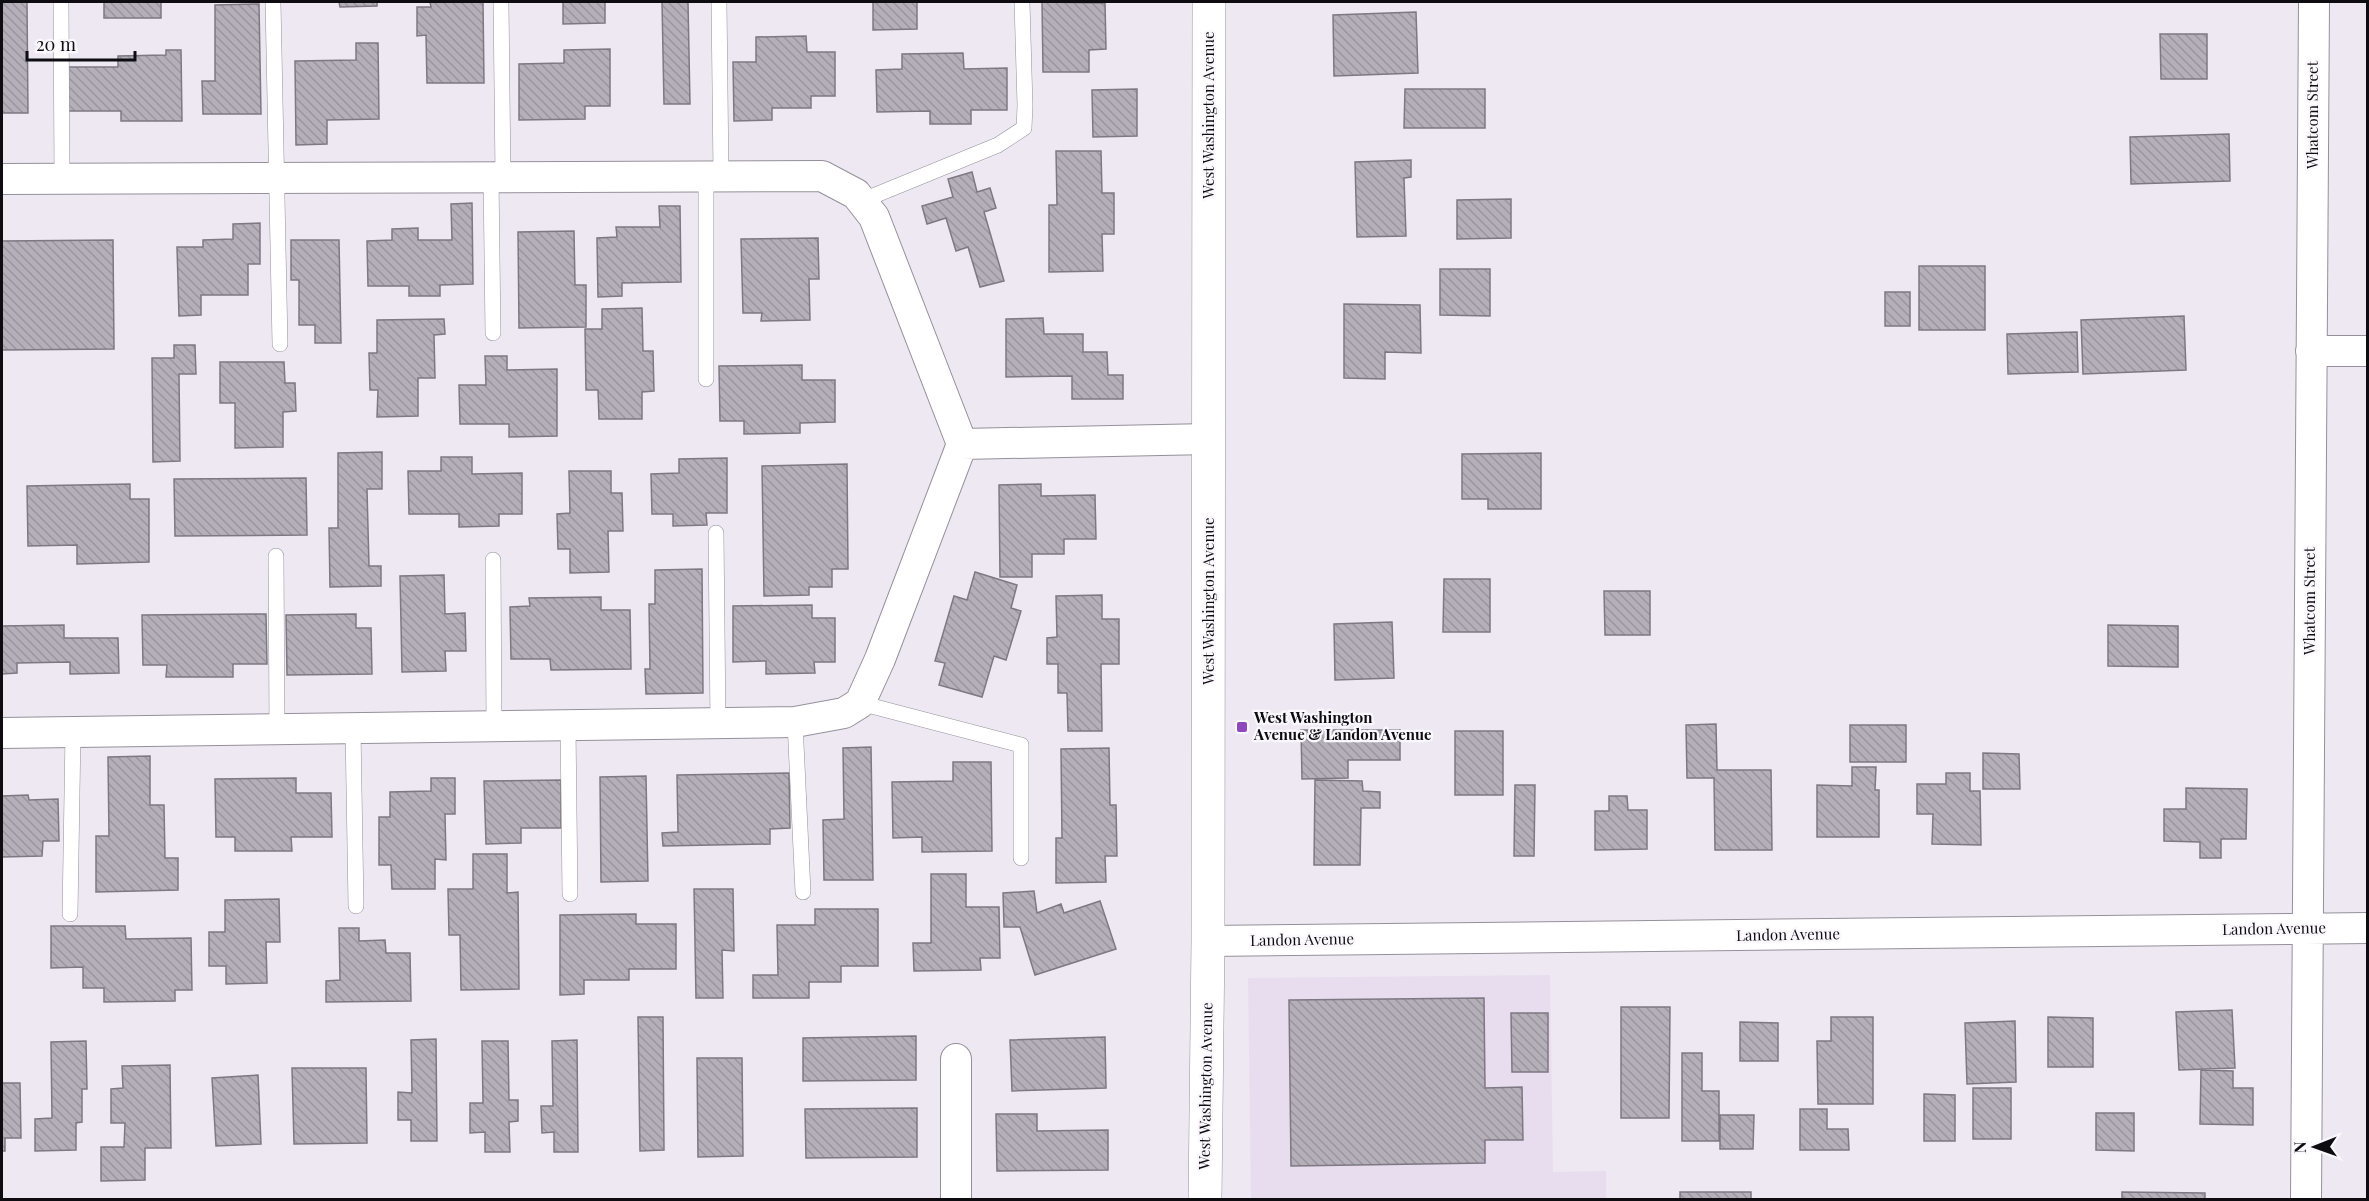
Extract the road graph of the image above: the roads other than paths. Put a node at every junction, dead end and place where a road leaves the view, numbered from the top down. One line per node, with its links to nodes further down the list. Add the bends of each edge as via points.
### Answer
1 (61, 2): 10 (lane)
2 (273, 2): 11 (lane)
3 (501, 2): 9 (lane)
4 (719, 2): 8 (lane)
5 (1022, 2): 13 (lane, via 1024,128 998,145)
6 (1209, 2): 19 (main road, West Washington Avenue)
7 (2314, 2): 16 (street, Whatcom Street)
8 (714, 176): 9 (street); 13 (street, via 822,176 856,194); 18 (lane)
9 (497, 177): 11 (street); 14 (lane)
10 (62, 178): 11 (street); 12 (street)
11 (277, 178): 15 (lane)
12 (2, 179)
13 (861, 201): 20 (street, via 874,217)
14 (493, 333)
15 (280, 344)
16 (2311, 351): 17 (street); 39 (street, Whatcom Street)
17 (2367, 351)
18 (706, 379)
19 (1209, 439): 20 (street); 40 (main road, West Washington Avenue)
20 (962, 444): 24 (street)
21 (716, 533): 26 (lane)
22 (276, 556): 30 (lane)
23 (493, 560): 28 (lane)
24 (860, 703): 25 (street, via 844,713); 33 (lane, via 1021,745)
25 (795, 722): 26 (street); 34 (lane)
26 (718, 724): 27 (street)
27 (568, 726): 28 (street); 35 (lane)
28 (494, 727): 29 (street)
29 (353, 729): 30 (street); 36 (lane)
30 (277, 730): 32 (street)
31 (2, 733): 32 (street)
32 (73, 733): 37 (lane)
33 (1021, 858)
34 (803, 892)
35 (570, 894)
36 (356, 906)
37 (70, 914)
38 (2367, 928): 39 (street, Landon Avenue)
39 (2308, 929): 40 (street, Landon Avenue); 44 (street, Whatcom Street)
40 (1208, 941): 43 (main road, West Washington Avenue)
41 (956, 1059): 42 (street)
42 (956, 1200)
43 (1205, 1200)
44 (2306, 1200)

